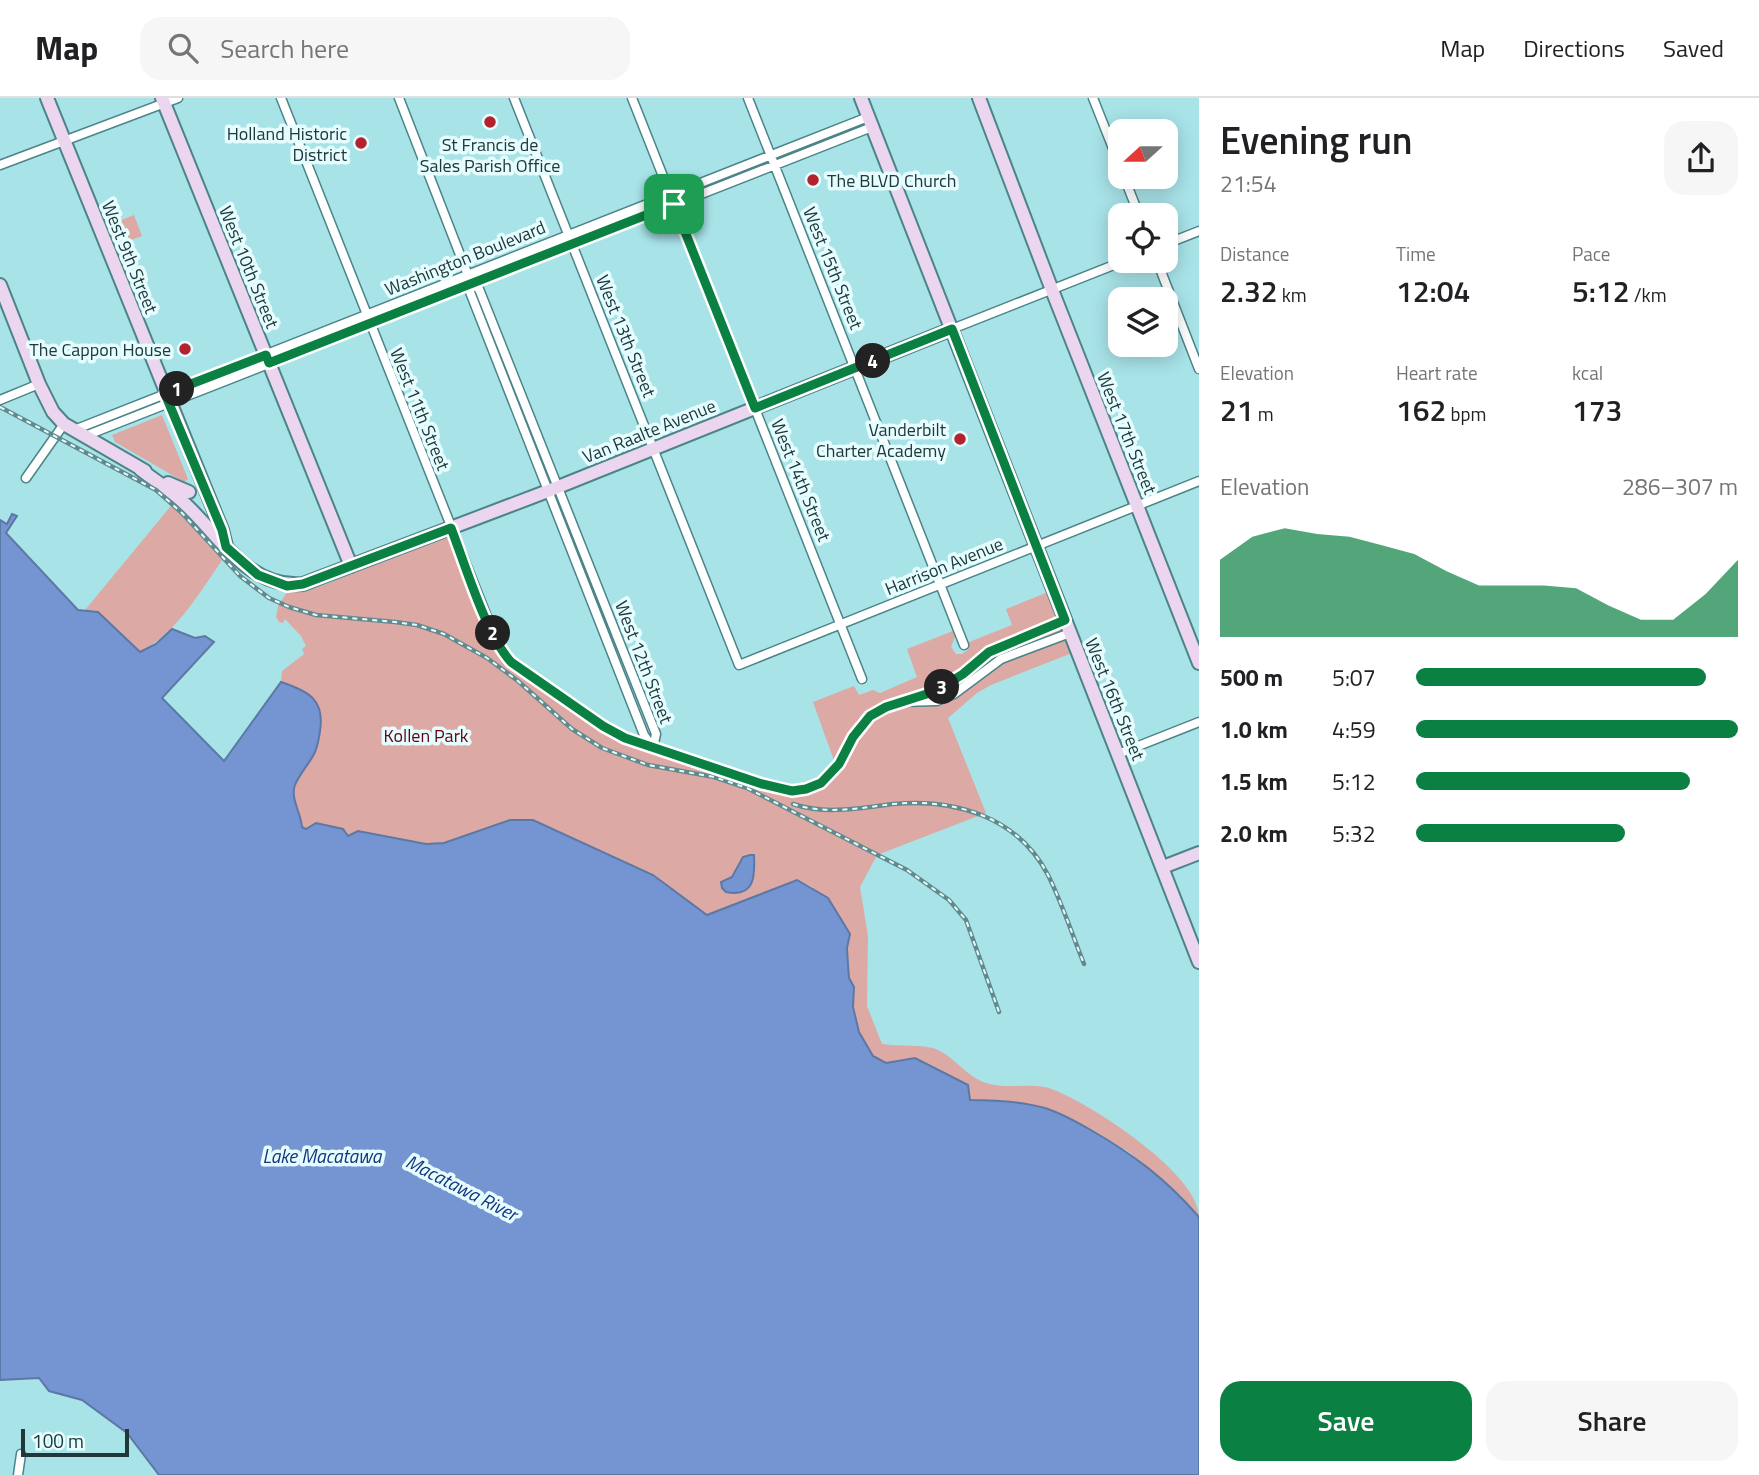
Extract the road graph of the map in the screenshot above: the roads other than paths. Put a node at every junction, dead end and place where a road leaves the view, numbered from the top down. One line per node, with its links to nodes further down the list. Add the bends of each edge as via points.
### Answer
1 (47, 98): 14 (street, West 9th Street)
2 (178, 98): 11 (street)
3 (281, 98): 30 (street, West 11th Street)
4 (399, 98): 26 (street, West 12th Street)
5 (514, 98): 21 (street, West 13th Street)
6 (632, 98): 18 (street, West 14th Street)
7 (748, 98): 15 (street, West 15th Street)
8 (861, 98): 12 (street, West 16th Street)
9 (979, 98): 29 (street, West 17th Street)
10 (1093, 98): 13 (street)
11 (163, 101): 14 (street); 32 (street, West 10th Street)
12 (870, 122): 15 (street, Washington Boulevard); 16 (street, Washington Boulevard); 31 (street, West 16th Street)
13 (1108, 136)
14 (64, 141): 17 (street); 36 (street, West 9th Street)
15 (771, 155): 16 (street, West 15th Street); 18 (street, Washington Boulevard)
16 (775, 164): 19 (street, Washington Boulevard); 33 (street, West 15th Street)
17 (0, 165)
18 (670, 195): 19 (street, West 14th Street); 21 (street, Washington Boulevard)
19 (674, 204): 23 (street, Washington Boulevard); 38 (street, West 14th Street)
20 (1199, 231): 22 (street)
21 (568, 234): 23 (street, West 13th Street); 26 (street, Washington Boulevard)
22 (1178, 239)
23 (572, 244): 27 (street, Washington Boulevard); 40 (street, West 13th Street)
24 (1108, 267): 29 (street, Van Raalte Avenue)
25 (1162, 273): 34 (street)
26 (468, 274): 27 (street, West 12th Street); 30 (street, Washington Boulevard)
27 (471, 283): 30 (street, Washington Boulevard); 44 (street, West 12th Street, via 479,289)
28 (0, 285): 35 (street)
29 (1052, 290): 31 (street, Van Raalte Avenue); 46 (street, West 17th Street)
30 (368, 319): 32 (street, Washington Boulevard); 47 (street, West 11th Street)
31 (952, 329): 33 (street, Van Raalte Avenue); 49 (street, West 16th Street)
32 (267, 359): 36 (street, Washington Boulevard); 50 (street, West 10th Street)
33 (855, 368): 38 (street, Van Raalte Avenue); 51 (street, West 15th Street)
34 (1199, 369)
35 (39, 384): 37 (street); 39 (street, via 50,407)
36 (167, 398): 39 (street, Washington Boulevard); 41 (street, West 9th Street)
37 (0, 401)
38 (755, 408): 40 (street, Van Raalte Avenue); 52 (street, West 14th Street)
39 (74, 430): 42 (street); 45 (street)
40 (654, 447): 44 (street, Van Raalte Avenue); 56 (street, West 13th Street)
41 (199, 477): 45 (street); 48 (street, West 9th Street)
42 (26, 478)
43 (1199, 481): 46 (street, Harrison Avenue)
44 (553, 488): 47 (street, Van Raalte Avenue); 60 (street, West 12th Street, via 656,734)
45 (187, 498): 48 (street)
46 (1138, 506): 49 (street, Harrison Avenue); 55 (street, West 17th Street)
47 (451, 528): 50 (street, Van Raalte Avenue); 60 (street, West 11th Street, via 502,652 511,662 603,726)
48 (226, 547): 50 (street, Van Raalte Avenue, via 262,578 287,586)
49 (1035, 547): 51 (street, Harrison Avenue); 53 (street, West 16th Street)
50 (351, 566)
51 (941, 584): 52 (street, Harrison Avenue); 54 (street, West 15th Street)
52 (841, 624): 56 (street, Harrison Avenue); 57 (street, West 14th Street)
53 (1067, 627): 58 (street, via 996,648 949,683); 58 (street, via 1001,659 937,701); 61 (street, West 16th Street)
54 (964, 645)
55 (1199, 663)
56 (740, 665)
57 (862, 679)
58 (910, 701): 60 (street, via 870,716 839,764 821,783 806,789 792,791 762,784)
59 (1199, 722): 61 (street)
60 (653, 748)
61 (1118, 754): 63 (street, West 16th Street)
62 (1199, 853): 63 (street)
63 (1163, 867): 64 (street, West 16th Street)
64 (1199, 962)
65 (21, 1454): 66 (street)
66 (18, 1475)

